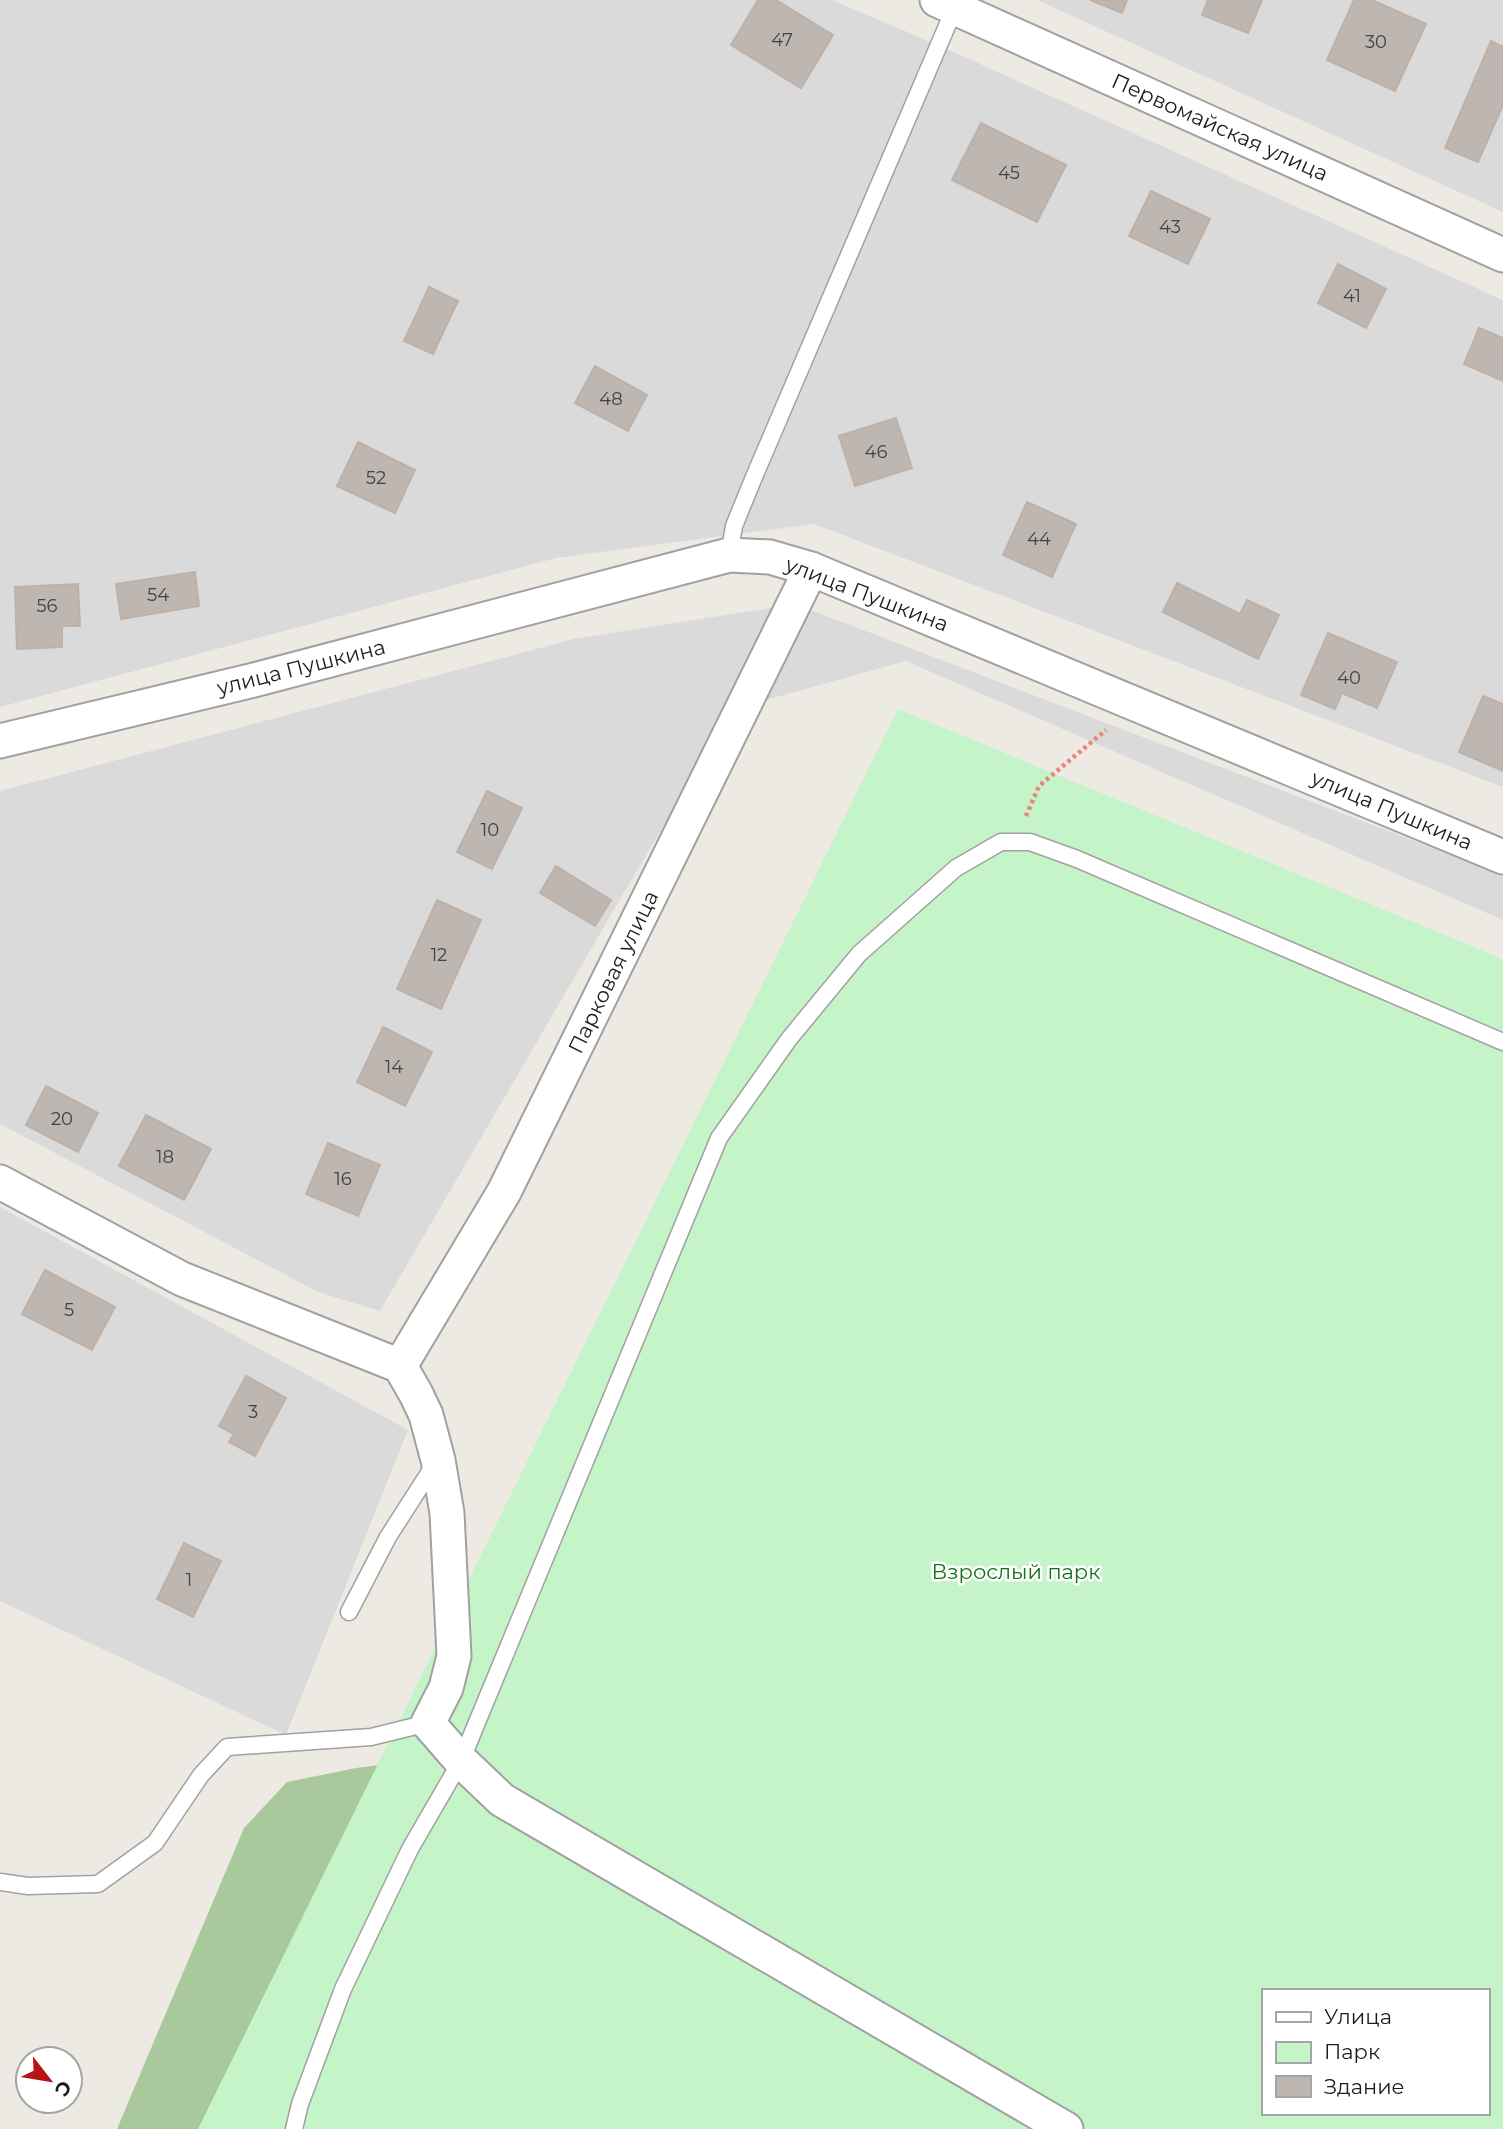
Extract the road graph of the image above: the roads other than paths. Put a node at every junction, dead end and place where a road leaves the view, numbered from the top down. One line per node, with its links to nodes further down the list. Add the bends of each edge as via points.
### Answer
1 (950, 3): 2 (street, Первомайская улица); 3 (lane, via 734,526)
2 (1503, 255)
3 (729, 555): 4 (street, улица Пушкина, via 770,557); 5 (street, улица Пушкина, via 254,680)
4 (811, 569): 6 (street, улица Пушкина); 9 (street, Парковая улица, via 504,1192)
5 (0, 741)
6 (1503, 857)
7 (1503, 1042): 13 (lane, via 1030,842 1000,842 956,867 859,954 789,1040 719,1138)
8 (0, 1182): 9 (street, via 183,1279)
9 (400, 1366): 10 (street, via 425,1415)
10 (438, 1460): 11 (lane, via 387,1537); 12 (street, via 447,1513 454,1656 446,1688)
11 (349, 1612)
12 (428, 1723): 13 (street); 14 (lane, via 370,1737 227,1747 201,1775 155,1843 98,1884)
13 (461, 1761): 15 (lane, via 410,1849 343,1989); 16 (street, via 502,1800)
14 (0, 1882)
15 (295, 2129)
16 (1066, 2129)

